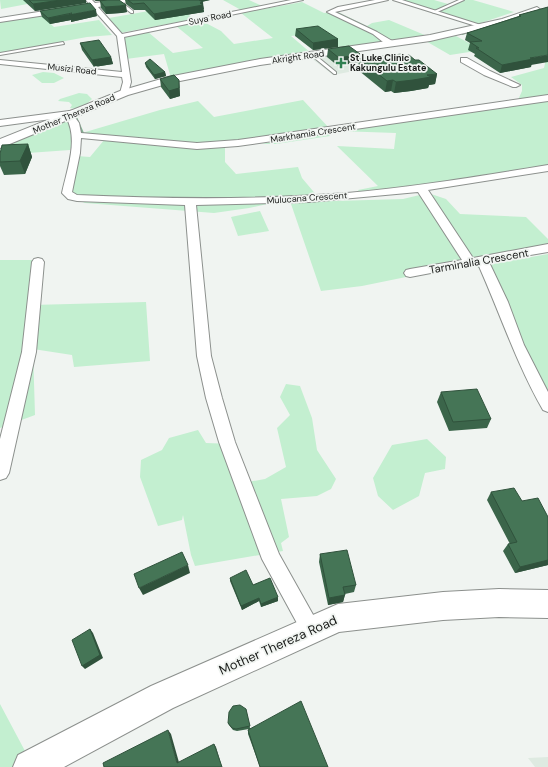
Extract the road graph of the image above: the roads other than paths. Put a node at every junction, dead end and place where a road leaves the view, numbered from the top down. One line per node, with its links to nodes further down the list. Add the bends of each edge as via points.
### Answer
1 (89, 0): 8 (street)
2 (129, 0): 7 (street)
3 (300, 0): 16 (street, Suya Road)
4 (385, 0): 18 (street, via 330,12 375,33)
5 (396, 0): 12 (street)
6 (462, 0): 12 (lane)
7 (118, 2): 8 (street); 11 (lane)
8 (95, 6): 13 (street); 16 (street)
9 (548, 7): 15 (street, Akright Road)
10 (5, 11): 13 (street)
11 (132, 12)
12 (434, 12): 15 (street)
13 (14, 18): 14 (street)
14 (0, 20)
15 (481, 26): 18 (street, Akright Road)
16 (120, 36): 24 (street)
17 (63, 43): 19 (lane)
18 (391, 44): 20 (street, Akright Road)
19 (0, 54)
20 (313, 55): 23 (lane); 26 (street, Akright Road, via 200,73)
21 (464, 60): 25 (street)
22 (0, 62): 24 (street, Musizi Road)
23 (335, 72)
24 (126, 75): 26 (street)
25 (516, 85)
26 (124, 93): 28 (street, Mother Thereza Road)
27 (548, 98): 30 (street, Markhamia Crescent, via 238,143 197,146)
28 (74, 117): 29 (street); 30 (street); 31 (street, Mother Thereza Road)
29 (0, 123)
30 (76, 135): 34 (street, Mulucana Crescent, via 67,193 72,197)
31 (0, 144)
32 (548, 168): 33 (street, Mulucana Crescent)
33 (421, 188): 34 (street, Mulucana Crescent, via 282,200); 37 (street)
34 (190, 202): 42 (street, via 204,356 214,398 272,559)
35 (548, 248): 37 (street, Tarminalia Crescent)
36 (38, 262): 40 (street, via 29,352)
37 (476, 262): 38 (street, Tarminalia Crescent); 39 (street, via 501,302 517,345)
38 (410, 273)
39 (548, 406)
40 (0, 473)
41 (548, 604): 42 (street, Mother Thereza Road, via 443,606 338,618)
42 (312, 629): 43 (street, Mother Thereza Road, via 162,697)
43 (30, 767)

